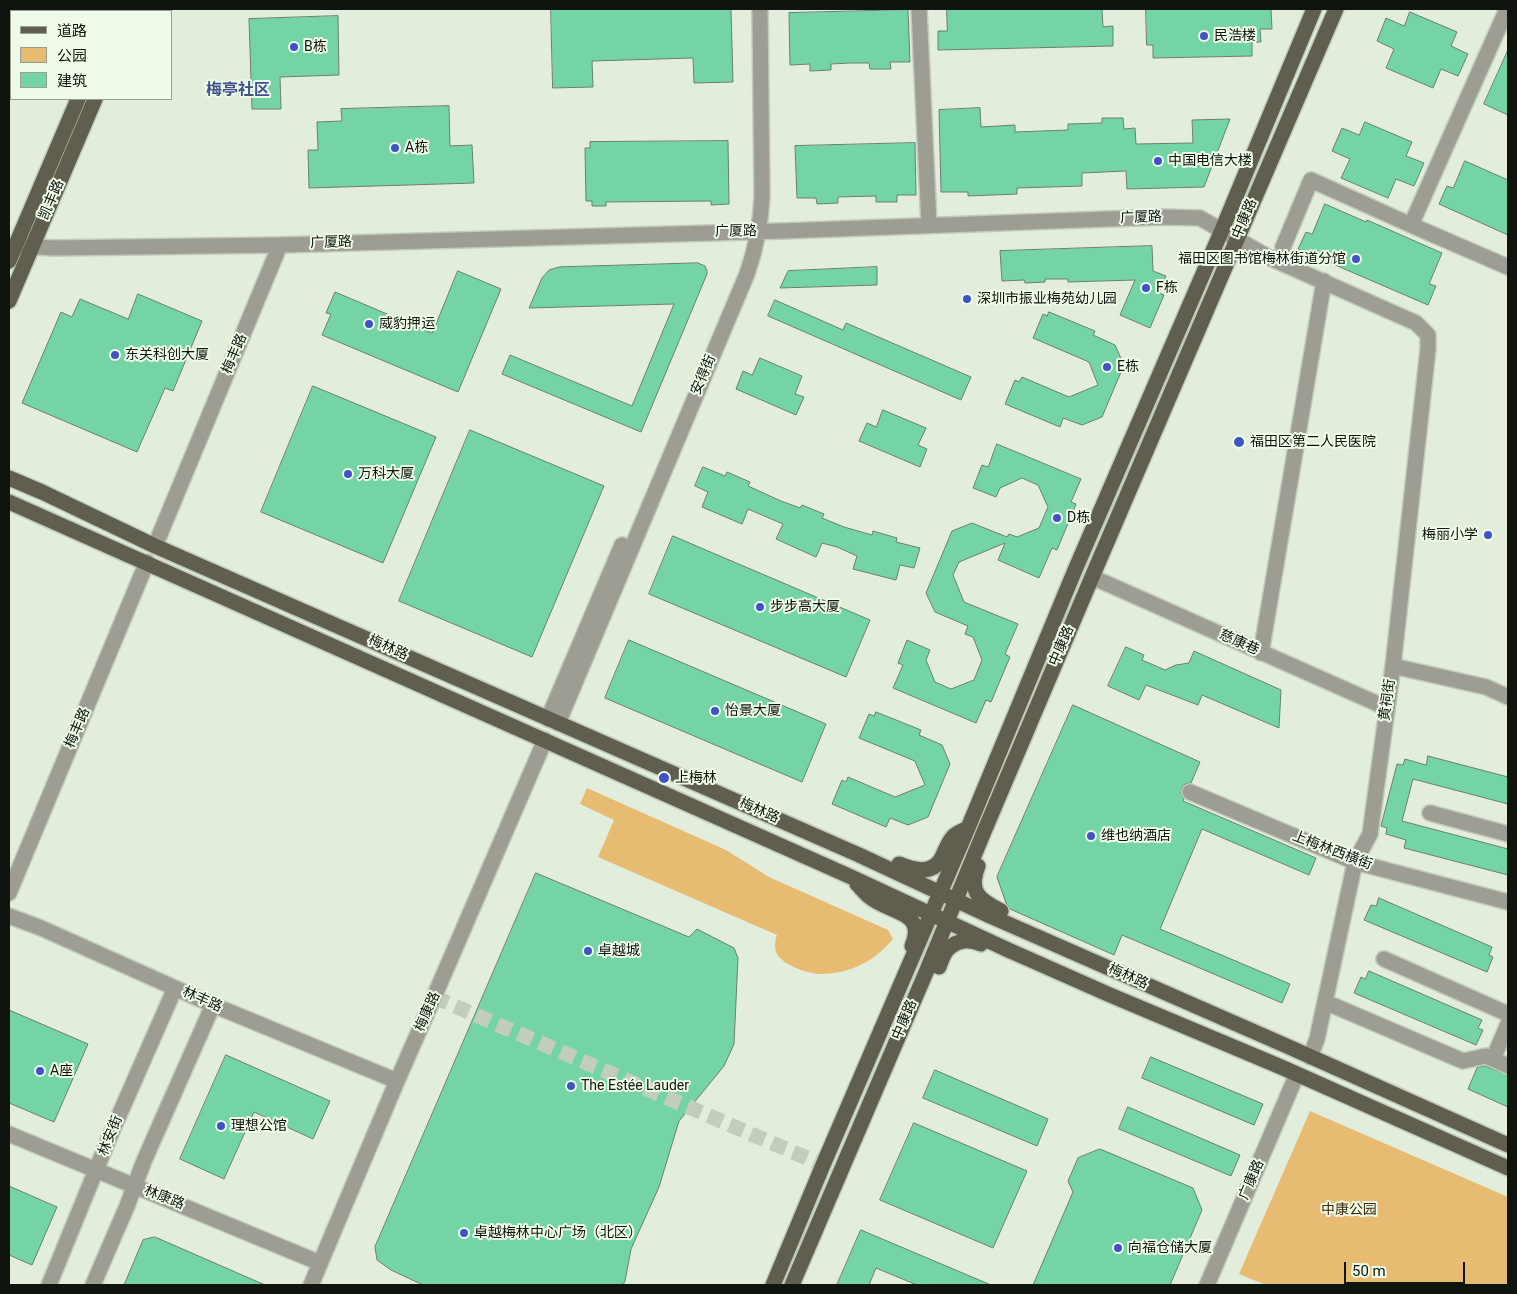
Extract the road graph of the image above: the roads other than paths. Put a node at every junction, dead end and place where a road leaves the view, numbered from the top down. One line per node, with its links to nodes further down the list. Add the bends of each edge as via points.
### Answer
1 (749, 9): 12 (street, 安得街)
2 (760, 9): 12 (street, 安得街, via 762,196)
3 (919, 9): 9 (street)
4 (1314, 9): 11 (main road, 中康路)
5 (1336, 9): 13 (main road, 中康路)
6 (1507, 9): 10 (street)
7 (78, 100): 15 (main road, 凯丰路)
8 (95, 100): 16 (main road, 凯丰路)
9 (929, 225): 11 (street, 广厦路, via 1180,217 1200,218); 12 (street, 广厦路)
10 (1411, 225): 17 (street, via 1312,180); 19 (street)
11 (1222, 230): 13 (street, 广厦路); 38 (main road, 中康路)
12 (754, 232): 14 (street, 广厦路); 34 (street, 安得街, via 754,251 747,274)
13 (1236, 239): 20 (street, 广厦路, via 1270,258); 29 (main road, 中康路)
14 (280, 245): 16 (street, 广厦路); 27 (street, 梅丰路)
15 (15, 246): 16 (street, 广厦路); 18 (main road, 凯丰路)
16 (32, 246): 21 (main road, 凯丰路)
17 (1283, 247)
18 (9, 261)
19 (1508, 267)
20 (1324, 281): 22 (street, 广厦路, via 1416,323); 30 (street)
21 (9, 300)
22 (1428, 335): 31 (street, 黄祠街)
23 (9, 471): 25 (main road)
24 (9, 478): 25 (main road, 梅林路)
25 (42, 492): 27 (main road, 梅林路)
26 (9, 502): 28 (main road, 梅林路)
27 (155, 546): 34 (main road, 梅林路)
28 (147, 562): 35 (main road, 梅林路); 44 (street, 梅丰路)
29 (1092, 577): 30 (street, 慈康巷); 39 (main road, 中康路)
30 (1261, 652): 33 (street, 慈康巷)
31 (1393, 666): 32 (street, via 1486,687); 33 (street, 黄祠街)
32 (1508, 697)
33 (1387, 708): 42 (street, 黄祠街, via 1370,834)
34 (553, 721): 41 (main road, 梅林路)
35 (545, 740): 43 (main road, 梅林路); 65 (street, 梅康路)
36 (1190, 792): 42 (street, 上梅林西横街)
37 (1430, 813): 40 (street)
38 (968, 828): 41 (main road, via 953,836 936,865 921,870); 45 (main road, 中康路)
39 (982, 834): 46 (main road, 中康路); 51 (main road, via 983,851 974,876 975,888 984,902 1003,912)
40 (1508, 834)
41 (859, 855): 45 (main road, 梅林路)
42 (1355, 862): 47 (street, 上梅林西横街); 57 (street, 黄祠街)
43 (849, 876): 48 (main road, 梅林路); 54 (main road, via 871,898 907,916 914,923 916,938 907,959)
44 (9, 893)
45 (940, 893): 46 (main road, 梅林路); 48 (main road, 中康路)
46 (956, 900): 50 (main road, 中康路); 51 (main road, 梅林路)
47 (1508, 902)
48 (931, 914): 50 (main road, 梅林路); 54 (main road, 中康路)
49 (9, 916): 55 (street, 林丰路)
50 (948, 921): 52 (main road, 梅林路); 56 (main road, 中康路)
51 (1015, 927): 61 (main road, 梅林路)
52 (1006, 949): 56 (main road, via 989,948 972,940 954,944 947,949 933,979); 64 (main road, 梅林路)
53 (1384, 959): 59 (street)
54 (902, 985): 75 (main road, 中康路)
55 (174, 988): 58 (street, 林丰路); 69 (street, 林安街)
56 (917, 992): 76 (main road, 中康路)
57 (1325, 1002): 61 (street, 黄祠街); 62 (street, via 1463,1061 1486,1056)
58 (213, 1005): 65 (street, 林丰路); 70 (street)
59 (1508, 1014)
60 (1508, 1024): 62 (street)
61 (1310, 1057): 67 (main road, 梅林路)
62 (1493, 1059): 63 (street)
63 (1508, 1066)
64 (1297, 1074): 68 (main road, 梅林路); 77 (street, 广康路)
65 (397, 1081): 71 (street, 梅康路)
66 (9, 1134): 69 (street, 林康路)
67 (1508, 1145)
68 (1508, 1168)
69 (97, 1171): 70 (street, 林康路); 72 (street, 林安街)
70 (134, 1186): 71 (street, 林康路); 73 (street)
71 (320, 1263): 74 (street, 梅康路)
72 (49, 1285)
73 (93, 1285)
74 (311, 1285)
75 (773, 1285)
76 (792, 1285)
77 (1208, 1285)

